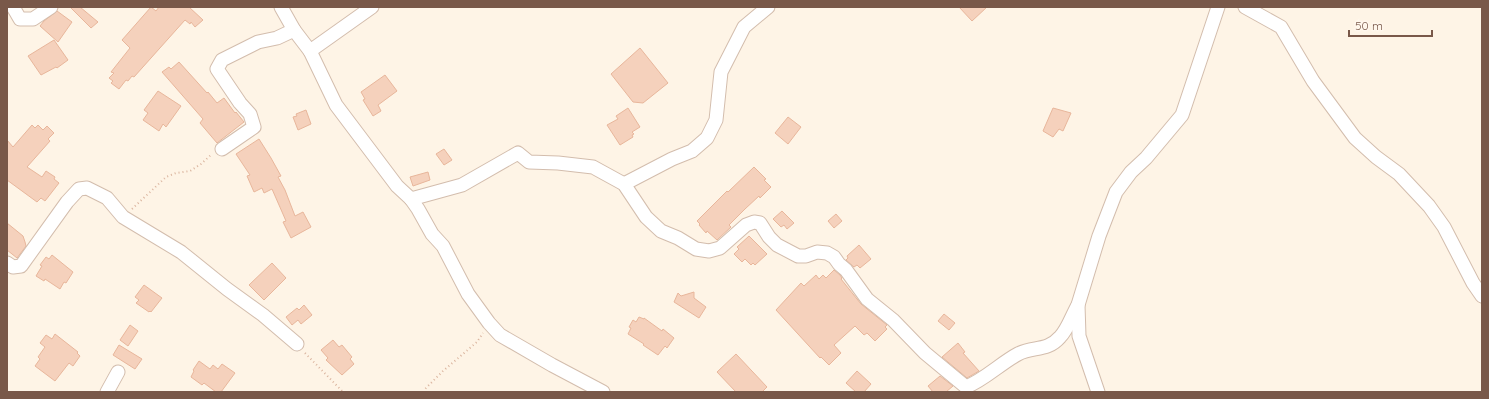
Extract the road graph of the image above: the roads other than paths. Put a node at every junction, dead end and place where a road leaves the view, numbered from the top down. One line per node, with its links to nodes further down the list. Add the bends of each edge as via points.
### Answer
1 (13, 7): 2 (street, via 20,18 33,18)
2 (51, 7)
3 (281, 7): 8 (street)
4 (372, 7): 9 (street)
5 (768, 7): 11 (street, via 744,26 721,72 716,120 707,138 692,151)
6 (1218, 7): 15 (street, via 1182,115 1116,192 1099,236)
7 (1245, 7): 14 (street, via 1280,27 1313,81 1355,138 1399,174 1429,206 1444,227)
8 (294, 30): 9 (street); 10 (street, via 277,38 258,42 222,60 216,69 250,114 254,127)
9 (310, 51): 12 (street, via 336,105 397,186)
10 (222, 149)
11 (624, 184): 12 (street, via 593,167 529,162 518,153 462,185); 15 (street, via 646,217 661,231 696,249 709,251 720,248 746,225 754,222 760,223 777,245 798,256 817,252 834,257 867,299 966,387 1019,353 1045,348 1052,344 1060,337)
12 (411, 199): 19 (street, via 432,234 443,246 468,294 500,335)
13 (7, 263): 16 (street, via 13,267 21,266 68,202 79,189 87,188 107,198 123,217 181,252 263,315)
14 (1482, 296)
15 (1078, 305): 20 (street, via 1079,336)
16 (296, 344)
17 (118, 372): 18 (street)
18 (107, 392)
19 (603, 392)
20 (1098, 392)

